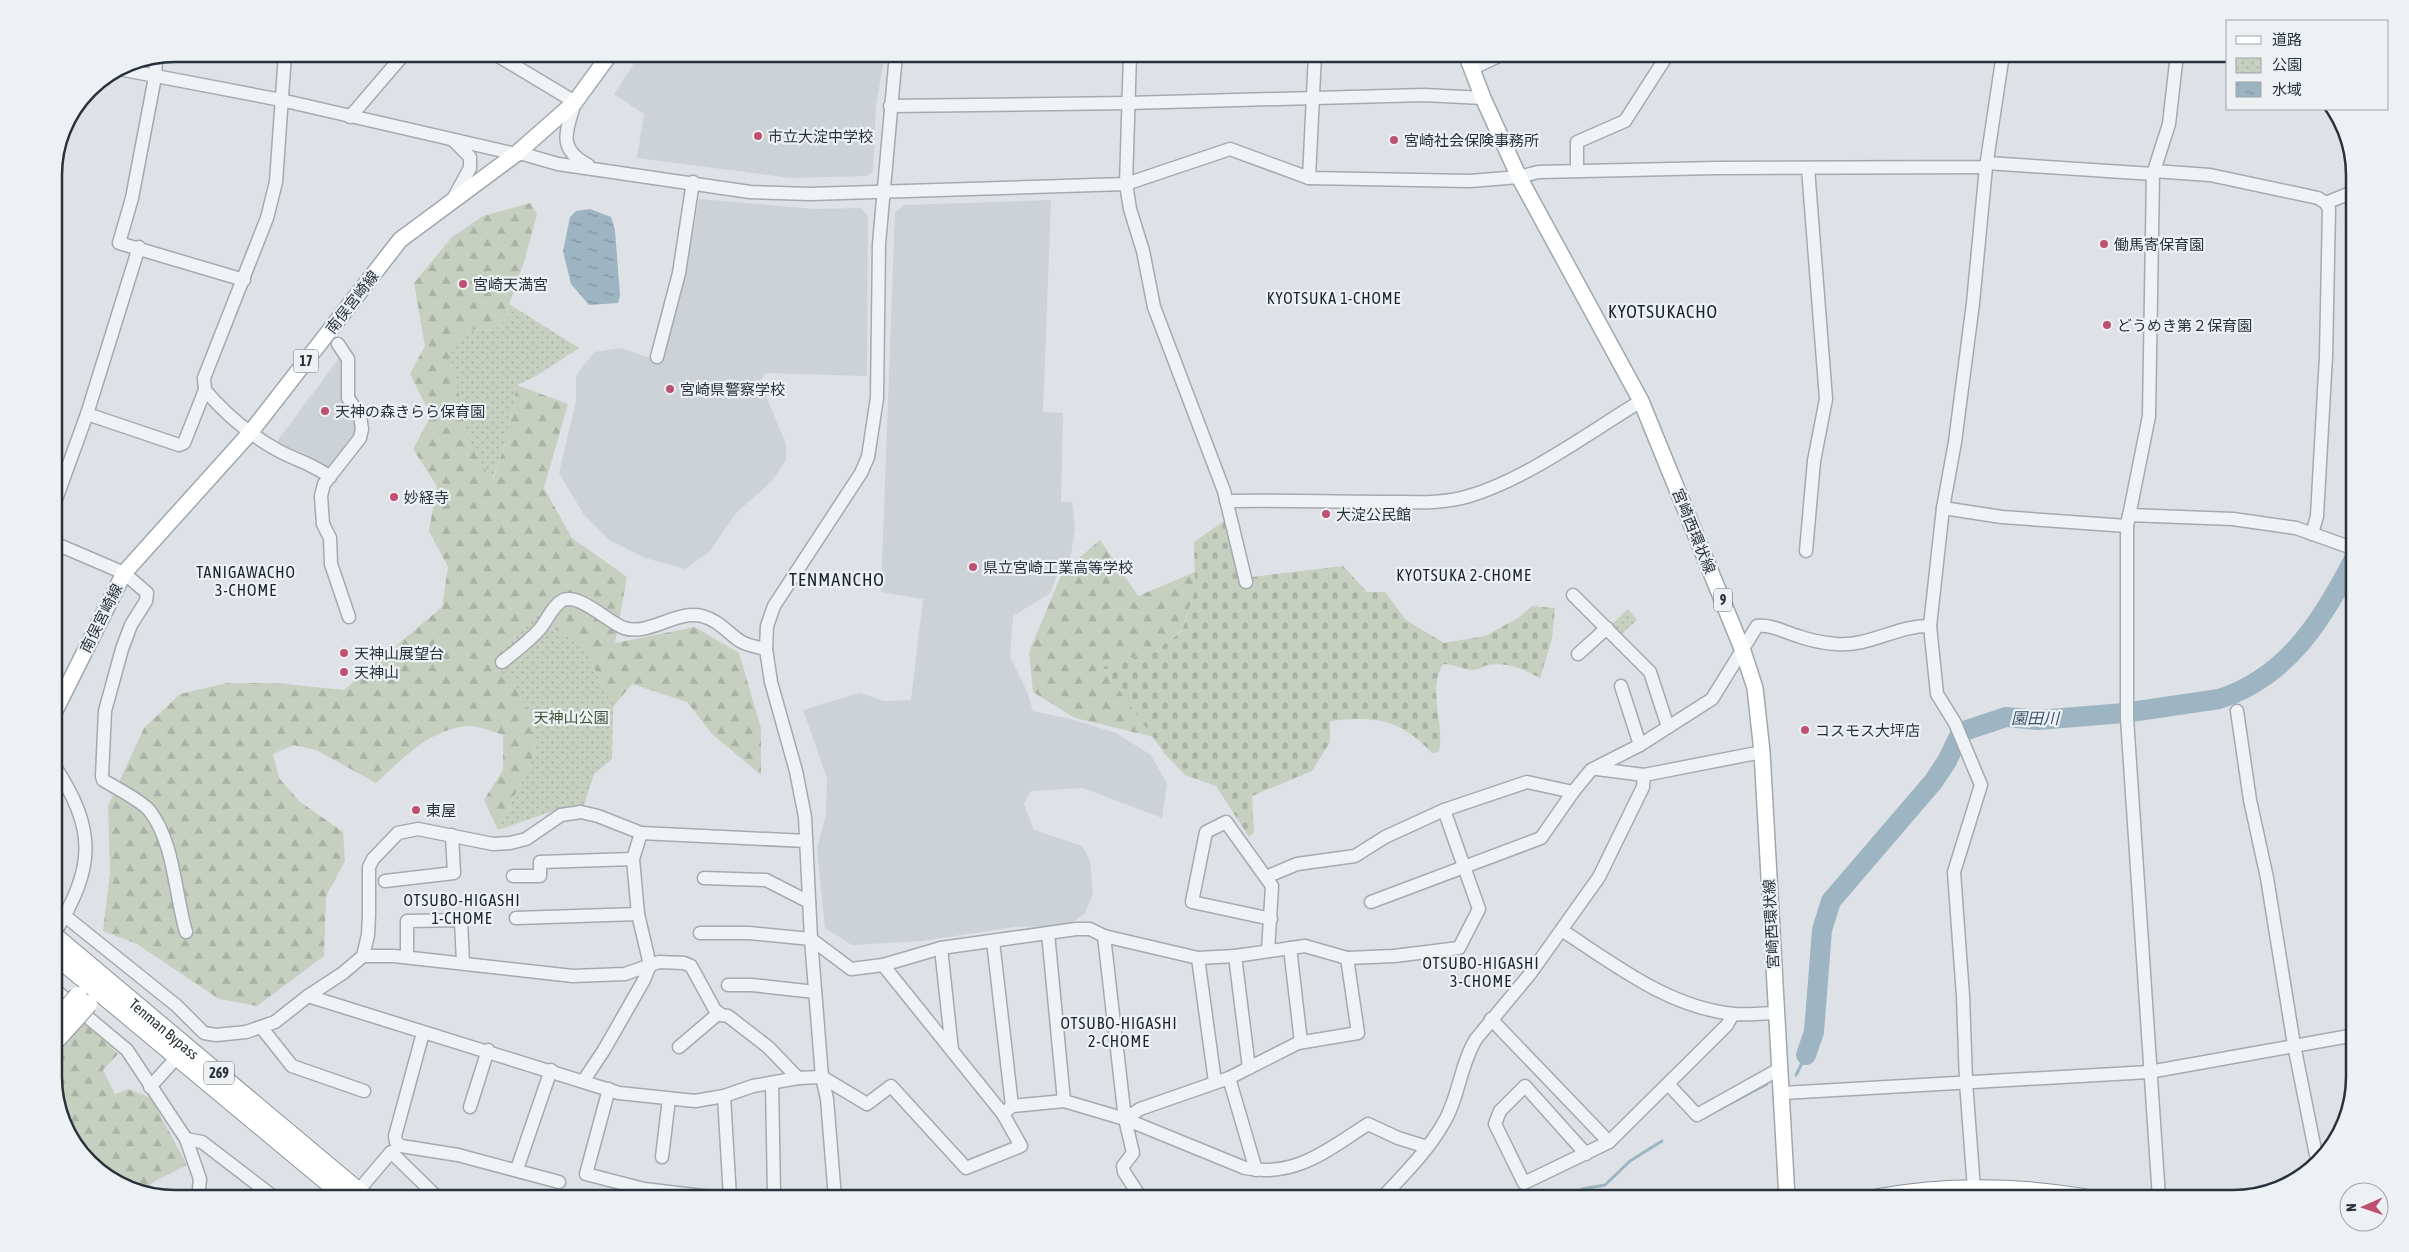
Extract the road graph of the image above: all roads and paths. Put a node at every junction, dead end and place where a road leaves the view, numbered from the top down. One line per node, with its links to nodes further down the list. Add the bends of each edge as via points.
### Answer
1 (1314, 62): 18 (street)
2 (1469, 62): 14 (main road, 宮崎西環状線 / 9)
3 (1485, 62): 14 (street)
4 (1663, 62): 29 (street, via 1625,121 1577,142)
5 (2002, 62): 26 (street)
6 (2176, 62): 30 (street, via 2169,124)
7 (284, 63): 19 (street)
8 (396, 63): 23 (street)
9 (510, 63): 20 (street)
10 (604, 63): 20 (main road, 南俣宮崎線 / 17)
11 (895, 63): 22 (street)
12 (1130, 63): 21 (street)
13 (156, 65): 16 (street)
14 (1471, 69): 17 (main road, 宮崎西環状線 / 9)
15 (131, 72): 16 (street)
16 (155, 77): 19 (street); 39 (street, via 132,198 120,242)
17 (1483, 98): 18 (street, via 1424,95); 31 (main road, 宮崎西環状線 / 9)
18 (1311, 99): 21 (street); 32 (street)
19 (282, 100): 23 (street); 40 (street, via 276,182 267,218)
20 (575, 102): 25 (main road, 南俣宮崎線 / 17); 28 (street, via 566,143 577,159)
21 (1128, 103): 22 (street); 34 (street)
22 (890, 106): 35 (street)
23 (350, 117): 24 (street)
24 (452, 138): 25 (street); 37 (street, via 470,157 470,168)
25 (516, 154): 28 (street); 37 (main road, 南俣宮崎線 / 17)
26 (1986, 165): 27 (street); 30 (street); 50 (street, via 1956,442)
27 (1808, 168): 29 (street); 55 (street, via 1826,399 1814,461)
28 (595, 169): 33 (street)
29 (1577, 171): 31 (street, via 1538,172)
30 (2154, 173): 38 (street, via 2210,175 2303,194); 51 (street, via 2149,416)
31 (1519, 177): 32 (street, via 1470,181); 44 (main road, 宮崎西環状線 / 9)
32 (1309, 178): 34 (street, via 1230,149)
33 (693, 182): 35 (street, via 750,192); 42 (street, via 679,273)
34 (1126, 184): 35 (street); 49 (street, via 1154,307)
35 (884, 192): 62 (street, via 879,244 878,398 868,457 861,473 774,606 767,626)
36 (2346, 195): 38 (street)
37 (453, 199): 46 (main road, 南俣宮崎線 / 17, via 400,240)
38 (2326, 203): 52 (street, via 2330,223 2326,356 2317,516)
39 (139, 247): 40 (street); 45 (street)
40 (244, 280): 43 (street, via 204,378)
41 (338, 344): 47 (street, via 348,360 348,398 360,416 362,429 360,438)
42 (657, 357)
43 (205, 390): 45 (street, via 184,443 179,445); 46 (street)
44 (1641, 401): 49 (street, via 1521,474 1469,496 1443,501); 63 (main road, 宮崎西環状線 / 9)
45 (87, 414): 48 (street)
46 (250, 434): 47 (street, via 281,452 314,465); 56 (main road, 南俣宮崎線 / 17)
47 (330, 477): 59 (street, via 321,496 323,524 330,538 331,564)
48 (63, 480)
49 (1226, 501): 57 (street)
50 (1943, 508): 51 (street, via 2002,517); 60 (street)
51 (2128, 521): 52 (street, via 2232,519 2296,528); 136 (street, via 2126,700)
52 (2312, 534): 53 (street)
53 (2346, 546)
54 (63, 547): 56 (street)
55 (1806, 551)
56 (124, 573): 67 (main road, 南俣宮崎線 / 17); 94 (street, via 147,593 122,649 105,711 102,776 148,809 164,835)
57 (1246, 582)
58 (1573, 594): 61 (street)
59 (349, 617)
60 (1930, 626): 63 (street, via 1844,645 1800,637 1766,625 1757,626); 142 (street, via 1937,694 1955,723 1981,785 1954,872)
61 (1607, 628): 64 (street); 69 (street, via 1650,672)
62 (766, 649): 65 (street, via 742,641 715,621 702,616 681,616 642,629 631,629 569,598 561,601 528,642); 79 (street, via 801,794)
63 (1743, 650): 69 (street, via 1712,699); 71 (main road, 宮崎西環状線 / 9, via 1755,688)
64 (1578, 654)
65 (502, 662)
66 (1621, 686): 70 (street)
67 (63, 695)
68 (2237, 711): 128 (street)
69 (1668, 727): 70 (street)
70 (1640, 745): 72 (street)
71 (1762, 752): 73 (street); 118 (main road, 宮崎西環状線 / 9)
72 (1597, 769): 73 (street); 75 (street, via 1591,770)
73 (1644, 775): 93 (street, via 1643,787 1614,851)
74 (63, 782): 89 (street, via 81,815 85,831 84,870)
75 (1573, 792): 76 (street, via 1527,782); 81 (street, via 1541,838)
76 (1444, 810): 81 (street); 83 (street, via 1384,837 1355,856 1297,864)
77 (641, 833): 78 (street, via 581,812 562,815 526,839 510,843 493,844); 79 (street); 80 (street)
78 (452, 836): 85 (street, via 454,874); 104 (street, via 418,829 398,833 373,859 369,867 369,925)
79 (806, 841): 86 (street)
80 (633, 859): 82 (street, via 540,862 540,876); 88 (street)
81 (1463, 867): 87 (street); 108 (street, via 1480,909 1459,948)
82 (513, 876)
83 (1266, 877): 92 (street, via 1272,886); 92 (street, via 1226,822 1206,832 1192,902)
84 (704, 878): 86 (street, via 766,880)
85 (385, 881)
86 (809, 902): 98 (street)
87 (1371, 902)
88 (638, 914): 90 (street); 110 (street)
89 (65, 916): 91 (street); 124 (street, via 177,1006 204,1033 216,1035)
90 (516, 918)
91 (63, 919)
92 (1271, 919): 102 (street)
93 (1563, 931): 119 (street, via 1659,992 1679,1001); 122 (street)
94 (186, 932)
95 (700, 933): 98 (street, via 749,933)
96 (1048, 933): 97 (street, via 1076,929); 99 (street); 151 (street)
97 (1104, 936): 107 (street); 154 (street)
98 (811, 939): 111 (street, via 851,969); 114 (street)
99 (993, 941): 100 (street); 153 (street)
100 (941, 948): 111 (street); 131 (street)
101 (1290, 948): 102 (street); 108 (street, via 1305,946); 127 (street)
102 (1268, 951): 105 (street)
103 (63, 955): 113 (highway, Tenman Bypass / 269)
104 (363, 956): 106 (street); 115 (street, via 344,973)
105 (1234, 956): 107 (street); 133 (street)
106 (407, 957): 109 (street); 109 (street, via 407,921 461,920)
107 (1198, 958): 141 (street)
108 (1347, 958): 127 (street, via 1358,1033)
109 (463, 963): 110 (street, via 573,976 625,974)
110 (650, 965): 117 (street, via 667,962 691,966); 140 (street)
111 (883, 966): 131 (street)
112 (728, 985): 114 (street)
113 (93, 987): 120 (highway, bridge); 132 (highway, Tenman Bypass / 269); 167 (highway, Tenman Bypass / 269)
114 (815, 992): 137 (street)
115 (308, 996): 124 (street, via 276,1022); 125 (street)
116 (63, 997): 145 (street, via 127,1050)
117 (719, 1013): 129 (street); 138 (street, via 728,1016 768,1047)
118 (1776, 1013): 119 (street); 134 (main road, 宮崎西環状線 / 9)
119 (1733, 1014): 144 (street, via 1727,1025)
120 (70, 1015): 121 (highway); 123 (highway)
121 (63, 1019)
122 (1491, 1019): 156 (street); 157 (street, via 1470,1048 1455,1099 1443,1124)
123 (63, 1027)
124 (261, 1028): 147 (street, via 292,1066)
125 (423, 1032): 130 (street); 161 (street, via 396,1142 401,1146)
126 (2346, 1036): 128 (street)
127 (1301, 1042): 133 (street)
128 (2294, 1045): 136 (street); 159 (street)
129 (679, 1047)
130 (488, 1050): 135 (street); 152 (street)
131 (952, 1050): 153 (street)
132 (178, 1056): 145 (street); 168 (highway, Tenman Bypass / 269)
133 (1248, 1068): 139 (street)
134 (1781, 1068): 144 (street, via 1697,1116); 148 (main road, 宮崎西環状線 / 9)
135 (552, 1070): 140 (street); 161 (street)
136 (2149, 1072): 142 (street); 180 (street)
137 (822, 1077): 138 (street); 153 (street, via 867,1104 891,1086 966,1168 1020,1146); 174 (street, via 827,1099)
138 (798, 1078): 143 (street)
139 (1229, 1078): 141 (street); 162 (street)
140 (584, 1080): 146 (street)
141 (1215, 1082): 154 (street, via 1140,1109)
142 (1966, 1082): 148 (street); 164 (street)
143 (772, 1083): 149 (street); 173 (street)
144 (1668, 1084): 156 (street)
145 (150, 1087): 155 (street)
146 (609, 1089): 150 (street); 171 (street, via 586,1174)
147 (364, 1091)
148 (1783, 1093): 177 (main road, 宮崎西環状線 / 9)
149 (724, 1096): 150 (street, via 694,1101); 172 (street)
150 (669, 1099): 160 (street)
151 (1064, 1101): 153 (street); 154 (street)
152 (470, 1107)
153 (1008, 1110)
154 (1125, 1119): 162 (street); 175 (street, via 1133,1153 1123,1166)
155 (186, 1139): 165 (street, via 200,1179); 166 (street, via 202,1142)
156 (1609, 1142): 158 (street)
157 (1426, 1147): 162 (street, via 1368,1124 1319,1156 1298,1165 1279,1171); 176 (street)
158 (1586, 1154): 158 (street, via 1524,1183 1495,1124 1500,1112 1525,1086)
159 (2316, 1154)
160 (662, 1157)
161 (517, 1169): 163 (street)
162 (1256, 1170)
163 (559, 1182)
164 (1974, 1189): 178 (highway); 179 (highway)
165 (199, 1190)
166 (265, 1190)
167 (349, 1190)
168 (349, 1190)
169 (362, 1190): 170 (street, via 391,1152)
170 (430, 1190)
171 (652, 1190)
172 (730, 1190)
173 (774, 1190)
174 (834, 1190)
175 (1136, 1190)
176 (1389, 1190)
177 (1787, 1190)
178 (1963, 1190)
179 (1994, 1190)
180 (2158, 1190)

